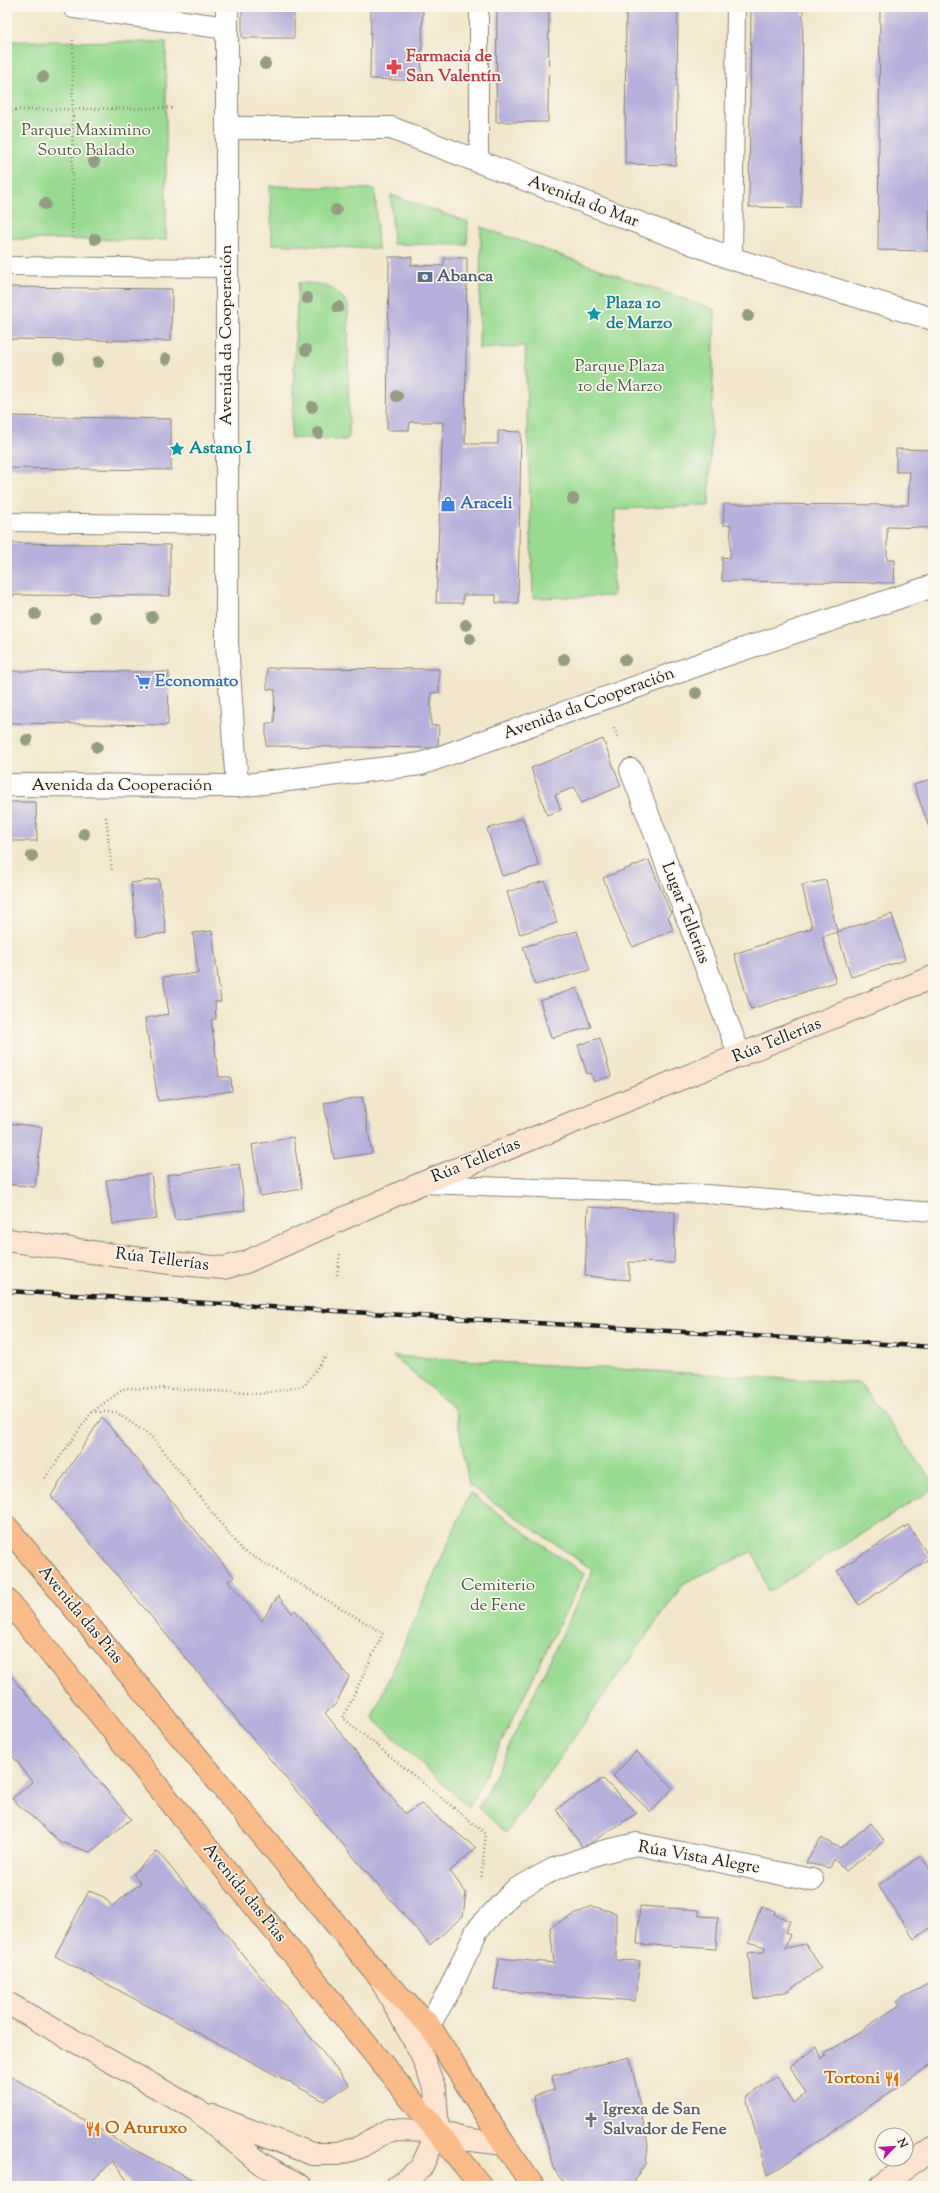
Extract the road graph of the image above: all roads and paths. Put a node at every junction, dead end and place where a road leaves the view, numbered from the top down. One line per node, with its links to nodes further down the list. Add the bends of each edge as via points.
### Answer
1 (74, 7): 5 (street)
2 (227, 7): 5 (street, Avenida da Cooperación)
3 (479, 7): 11 (lane)
4 (736, 7): 13 (lane)
5 (227, 28): 10 (street, Avenida da Cooperación)
6 (73, 36): 8 (path)
7 (173, 108): 8 (path)
8 (72, 109): 9 (path); 12 (path)
9 (7, 110)
10 (227, 128): 11 (street, Avenida do Mar, via 391,128); 15 (street, Avenida da Cooperación)
11 (479, 162): 13 (street, Avenida do Mar)
12 (72, 239)
13 (733, 259): 16 (street, Avenida do Mar)
14 (7, 266): 15 (lane)
15 (227, 268): 18 (street, Avenida da Cooperación)
16 (933, 319)
17 (7, 522): 18 (lane)
18 (228, 525): 24 (street, Avenida da Cooperación, via 227,643)
19 (933, 586): 20 (street, Avenida da Cooperación, via 720,657)
20 (604, 700): 21 (path); 24 (street, Avenida da Cooperación, via 421,764)
21 (631, 770): 27 (street, Lugar Tellerías)
22 (7, 785): 23 (street, Avenida da Cooperación)
23 (103, 786): 24 (street, Avenida da Cooperación); 25 (path)
24 (237, 786)
25 (112, 872)
26 (933, 977): 27 (street, Rúa Tellerías)
27 (740, 1056): 28 (street, Rúa Tellerías)
28 (420, 1184): 29 (lane, via 706,1194); 30 (street, Rúa Tellerías, via 246,1262 224,1268)
29 (933, 1212)
30 (7, 1240)
31 (327, 1355): 32 (path, via 304,1386 260,1394 125,1388)
32 (92, 1412): 33 (path); 37 (path, via 116,1412 153,1438 242,1550 383,1633 343,1718 486,1834)
33 (45, 1478)
34 (7, 1527): 38 (highway, Avenida das Pías)
35 (7, 1600): 42 (highway, Avenida das Pías)
36 (812, 1880): 37 (street, Rúa Vista Alegre, via 637,1844 602,1852 554,1869 515,1890)
37 (477, 1930): 40 (street, Rúa Vista Alegre, via 450,1989)
38 (378, 1975): 40 (highway, Avenida das Pías); 42 (street, via 421,2053 435,2090)
39 (7, 2003): 41 (street)
40 (429, 2025): 43 (highway, Avenida das Pías)
41 (197, 2110): 42 (street, via 312,2154 338,2154 360,2147 389,2130); 46 (street, via 260,2163)
42 (438, 2131): 43 (street, via 463,2139); 47 (street, via 421,2168); 48 (highway, Avenida das Pías)
43 (504, 2144): 49 (highway, Avenida das Pías)
44 (933, 2148): 45 (street)
45 (886, 2184)
46 (301, 2186)
47 (397, 2186)
48 (481, 2186)
49 (533, 2186)

